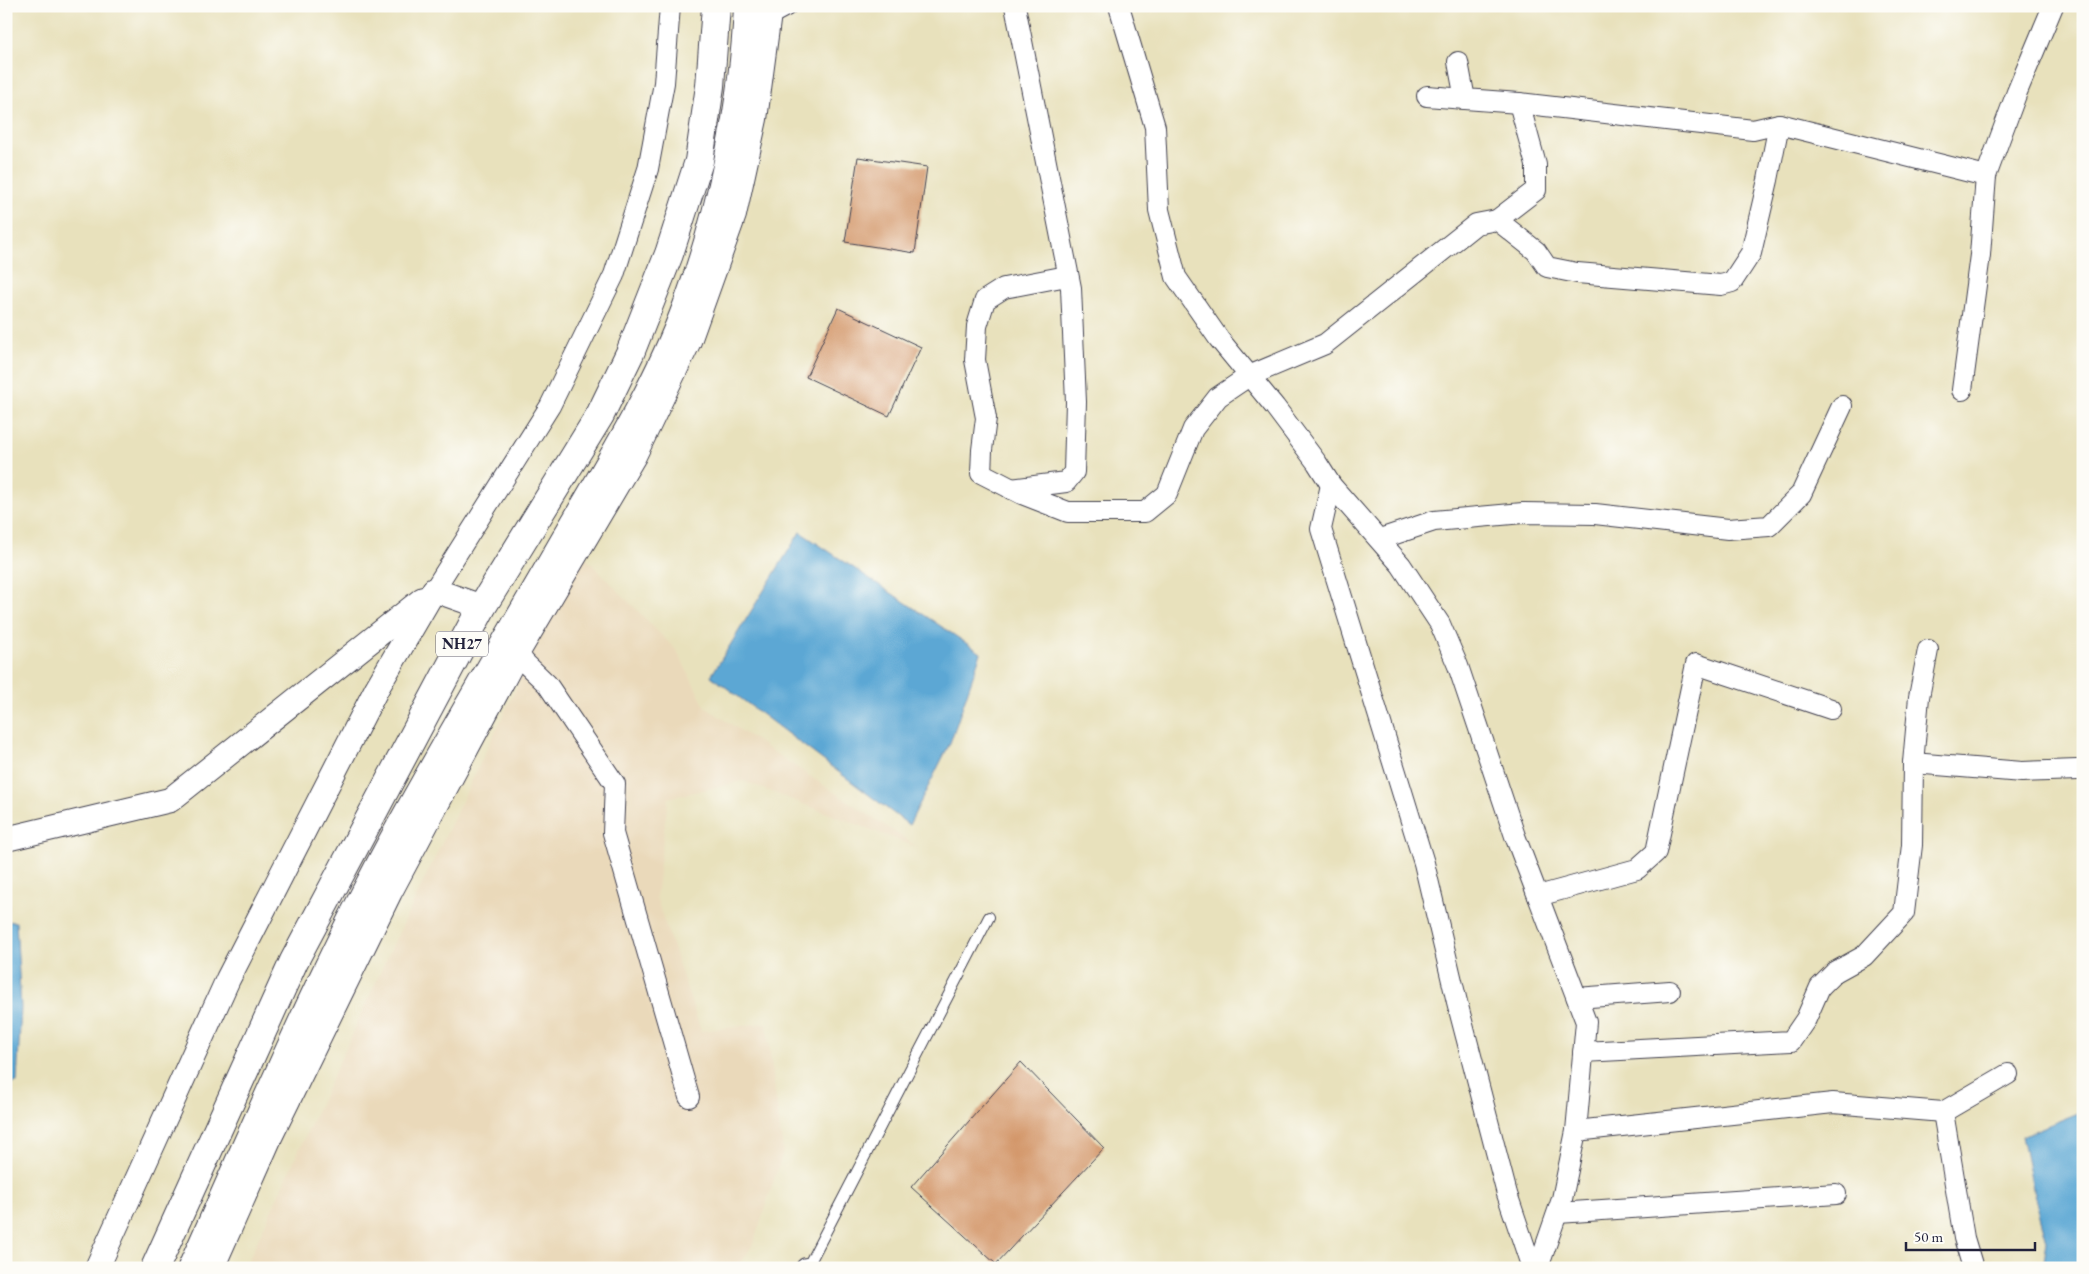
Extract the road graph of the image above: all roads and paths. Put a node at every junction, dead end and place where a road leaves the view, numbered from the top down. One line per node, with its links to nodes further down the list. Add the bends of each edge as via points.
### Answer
1 (670, 6): 21 (street, via 664,83 648,168 614,275 550,406)
2 (716, 6): 22 (highway, NH27, via 710,86 699,161 653,299 600,415)
3 (1015, 6): 14 (street)
4 (1119, 6): 15 (street, via 1155,126 1159,210 1176,277)
5 (2053, 6): 12 (street)
6 (768, 8): 24 (street, via 755,119 734,216 689,341 634,456); 43 (highway, NH27, via 745,47 738,105 720,196 686,308 662,364 608,470 449,740 381,863 324,975)
7 (1458, 62): 9 (street)
8 (1427, 96): 9 (street)
9 (1465, 99): 10 (street)
10 (1519, 102): 11 (street, via 1753,130); 13 (street, via 1536,165 1536,190)
11 (1779, 124): 12 (street); 13 (street, via 1751,253 1732,282 1721,285 1547,268 1536,252)
12 (1986, 176): 16 (street, via 1980,255)
13 (1497, 220): 15 (street, via 1476,224 1325,344)
14 (1067, 276): 19 (street, via 1071,288 1076,402 1074,472 1066,482); 19 (street, via 1004,288 985,300 977,326 974,360 986,418 981,473)
15 (1249, 376): 18 (street); 19 (street, via 1218,397 1193,429 1167,494 1145,512 1068,512)
16 (1962, 390)
17 (1842, 406): 20 (street, via 1801,494 1769,526 1728,530 1594,514 1523,514 1434,521)
18 (1331, 485): 20 (street); 45 (street, via 1321,529 1424,863 1507,1194)
19 (1012, 489)
20 (1380, 539): 29 (street, via 1440,624 1458,666)
21 (434, 590): 22 (street); 28 (street, via 170,800); 41 (street, via 377,688 228,979)
22 (482, 607): 42 (highway, NH27, via 294,961)
23 (1928, 650): 26 (street, via 1919,697)
24 (518, 652): 35 (street, via 547,684 615,784 613,833); 44 (street, via 390,892 271,1135)
25 (1831, 709): 29 (street, via 1696,664 1656,852 1637,870)
26 (1913, 763): 27 (street, via 2022,772); 33 (street, via 1912,845 1904,913 1864,956 1835,972 1820,987 1791,1041)
27 (2078, 770)
28 (6, 839)
29 (1538, 896): 32 (street)
30 (989, 916): 40 (lane)
31 (1670, 991): 32 (street)
32 (1577, 998): 33 (street, via 1586,1022)
33 (1583, 1052): 37 (street)
34 (2008, 1074): 36 (street)
35 (689, 1097)
36 (1943, 1112): 37 (street, via 1834,1103); 47 (street, via 1964,1238)
37 (1576, 1131): 39 (street)
38 (1836, 1194): 39 (street)
39 (1558, 1213): 46 (street)
40 (808, 1267)
41 (97, 1268)
42 (155, 1268)
43 (192, 1268)
44 (212, 1268)
45 (1532, 1268)
46 (1538, 1268)
47 (1973, 1268)

